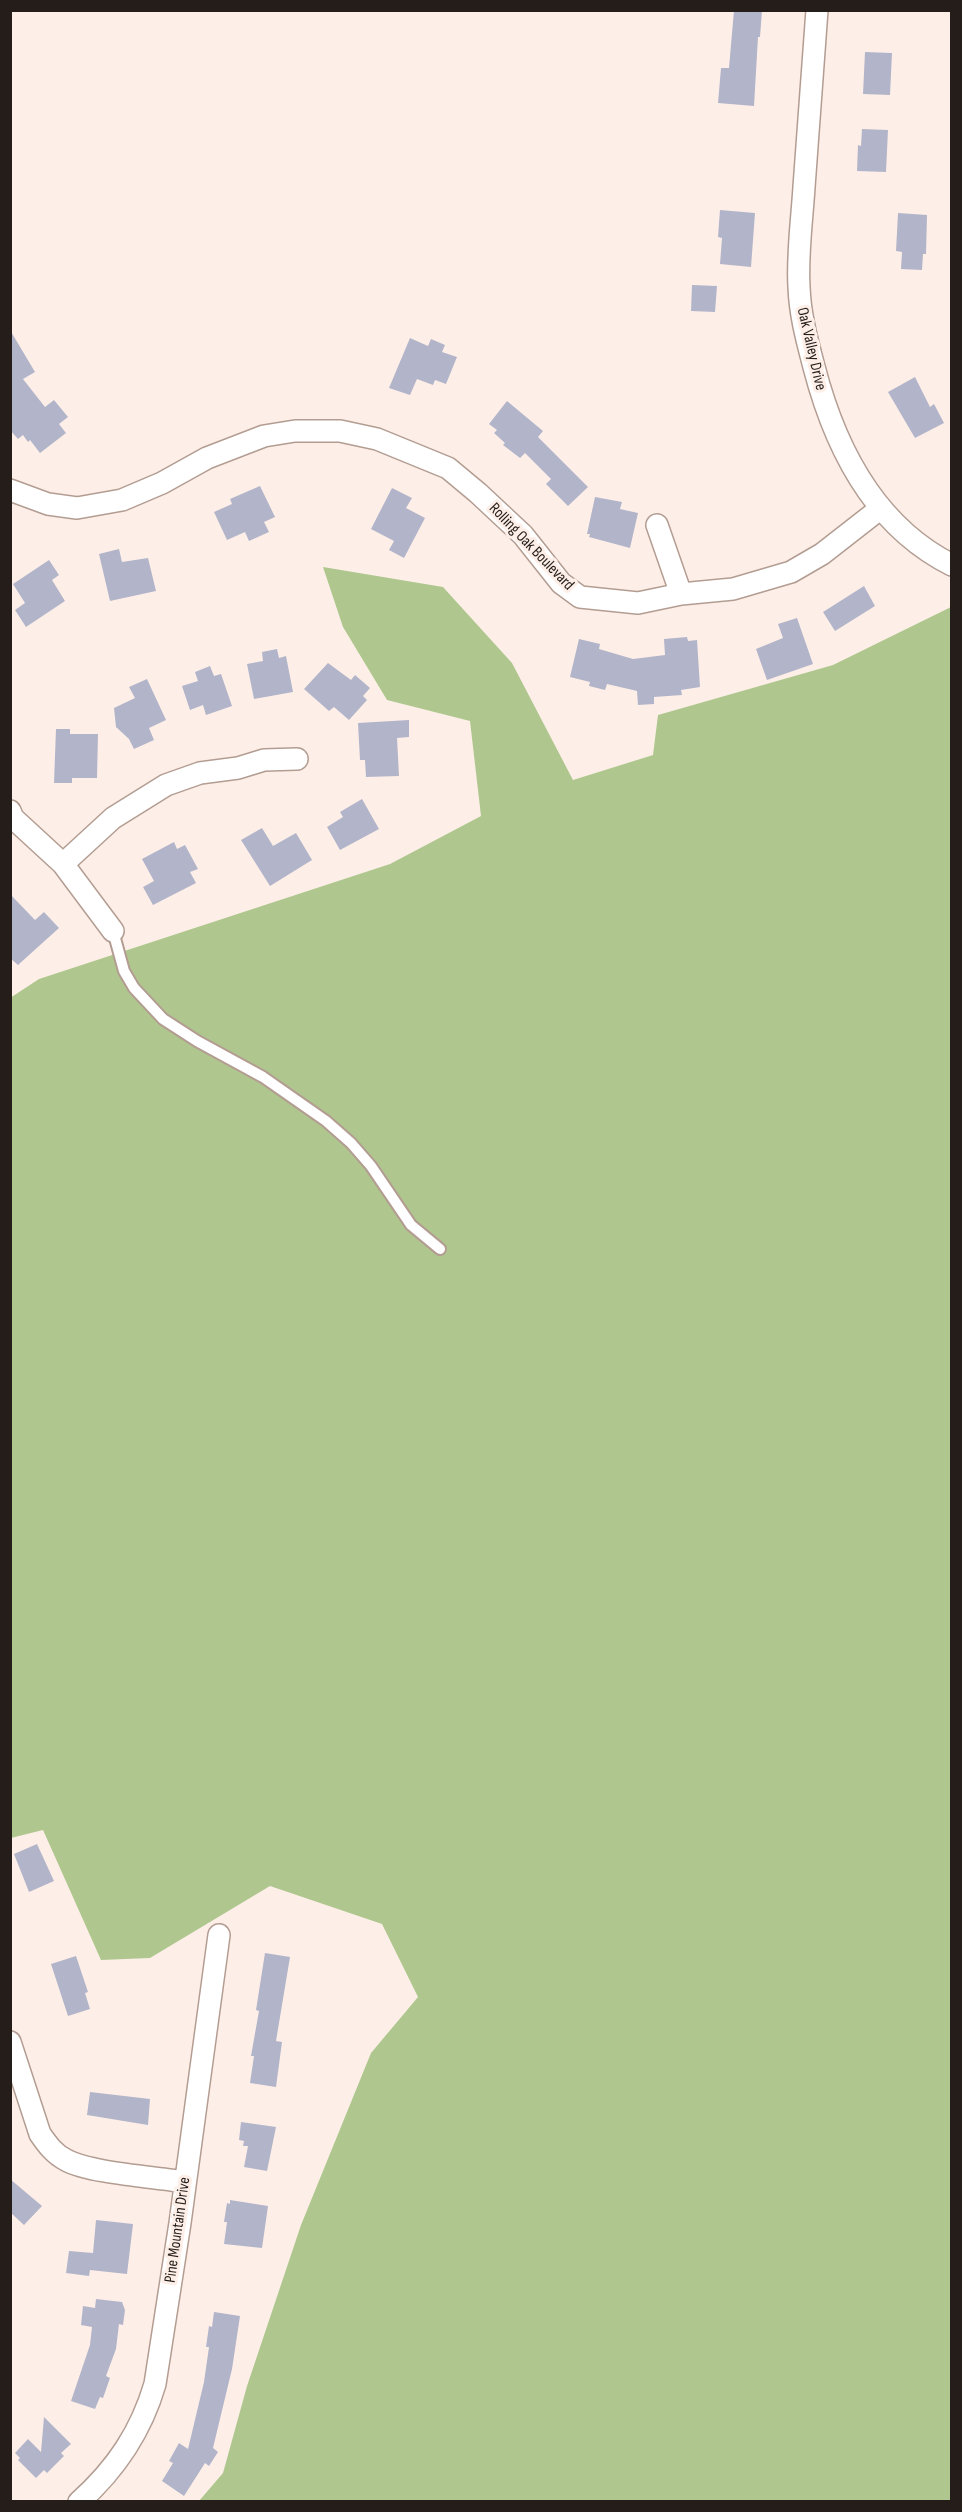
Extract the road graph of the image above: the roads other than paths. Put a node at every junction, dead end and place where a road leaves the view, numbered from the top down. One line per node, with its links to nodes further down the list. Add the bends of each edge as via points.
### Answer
1 (817, 10): 3 (street, Oak Valley Drive, via 799,269 802,322 831,424 856,474)
2 (10, 490): 6 (street, Rolling Oak Boulevard, via 48,504 77,508 122,500 207,458 264,436 340,431 377,439 448,468 523,535 561,583 580,597 638,603)
3 (881, 508): 5 (street, Oak Valley Drive, via 917,544); 6 (street, Rolling Oak Boulevard, via 822,554 791,572 733,590)
4 (657, 525): 6 (street)
5 (951, 565)
6 (681, 594)
7 (297, 759): 9 (street, via 264,760 200,773 166,785 113,818)
8 (10, 811): 9 (street)
9 (63, 864): 10 (street)
10 (113, 931): 11 (lane, via 124,971 134,988 164,1018 263,1077 326,1121 371,1166 411,1225)
11 (440, 1250)
12 (219, 1935): 14 (street, Pine Mountain Drive)
13 (10, 2042): 14 (street, via 40,2134 63,2159 87,2168)
14 (185, 2182): 15 (street, Pine Mountain Drive, via 155,2385 148,2407 128,2449)
15 (79, 2502)

